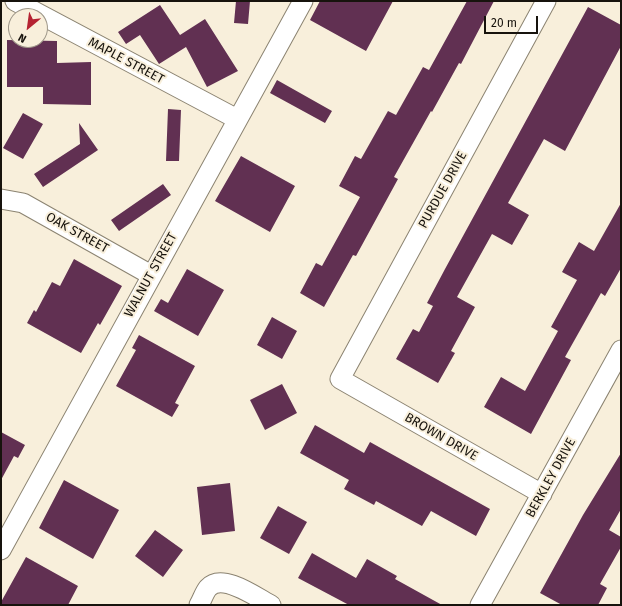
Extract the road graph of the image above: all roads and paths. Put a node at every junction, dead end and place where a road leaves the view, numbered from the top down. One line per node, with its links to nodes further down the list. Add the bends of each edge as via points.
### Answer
1 (15, 1): 4 (street, MAPLE STREET)
2 (302, 1): 4 (street, WALNUT STREET)
3 (546, 1): 8 (street, PURDUE DRIVE)
4 (237, 119): 6 (street, WALNUT STREET)
5 (1, 199): 6 (street, OAK STREET, via 23,203)
6 (151, 275): 10 (street, WALNUT STREET)
7 (621, 350): 9 (street, BERKLEY DRIVE)
8 (340, 379): 9 (street, BROWN DRIVE)
9 (542, 494): 13 (street, BERKLEY DRIVE)
10 (1, 550)
11 (199, 605): 12 (street, via 208,588 217,583 230,583)
12 (270, 605)
13 (480, 605)

